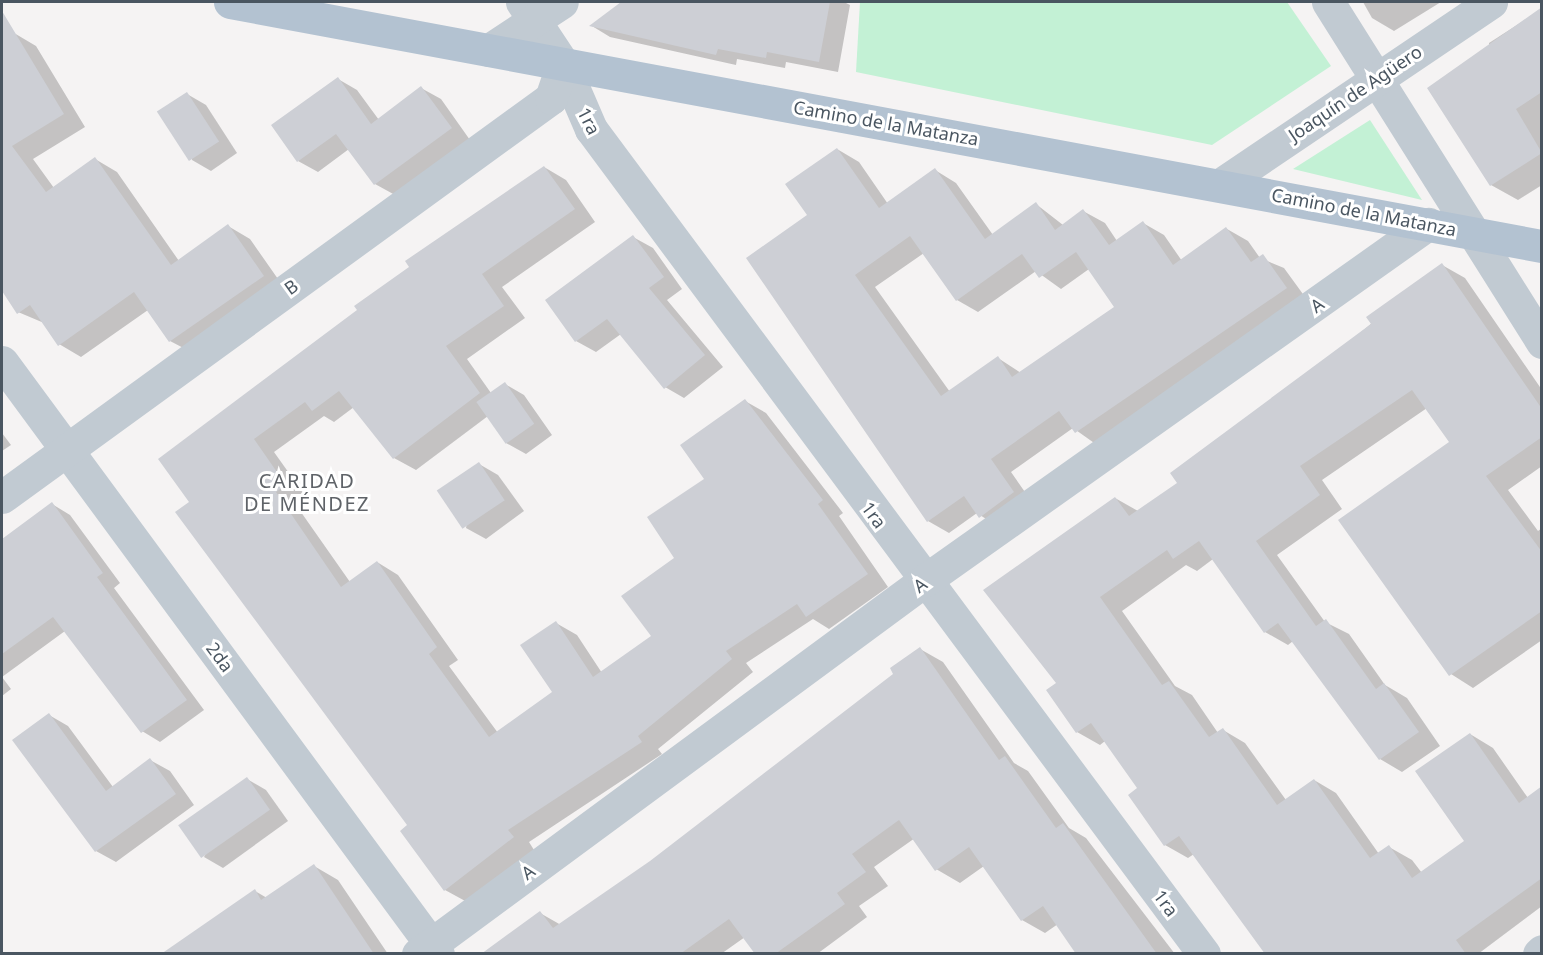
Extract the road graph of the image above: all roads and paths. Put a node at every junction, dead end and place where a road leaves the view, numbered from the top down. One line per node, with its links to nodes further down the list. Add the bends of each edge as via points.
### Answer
1 (230, 2): 6 (main road, Camino de la Matanza)
2 (562, 2): 5 (street)
3 (1328, 2): 8 (street)
4 (1491, 2): 8 (street, Joaquín de Agüero)
5 (528, 11): 6 (street); 7 (street, 1ra)
6 (489, 50): 7 (main road, Camino de la Matanza)
7 (563, 64): 9 (main road, Camino de la Matanza); 15 (street, B, via 551,98); 17 (street, 1ra, via 591,129)
8 (1378, 77): 9 (street, Joaquín de Agüero); 11 (street)
9 (1220, 184): 10 (main road, Camino de la Matanza)
10 (1428, 224): 11 (main road, Camino de la Matanza); 17 (street, A)
11 (1475, 233): 12 (main road, Camino de la Matanza); 13 (street)
12 (1542, 246)
13 (1542, 342)
14 (2, 362): 15 (street, 2da)
15 (67, 449): 16 (street, B); 18 (street, 2da)
16 (2, 497)
17 (924, 581): 18 (street, A); 19 (street, 1ra)
18 (429, 950)
19 (1204, 954)

